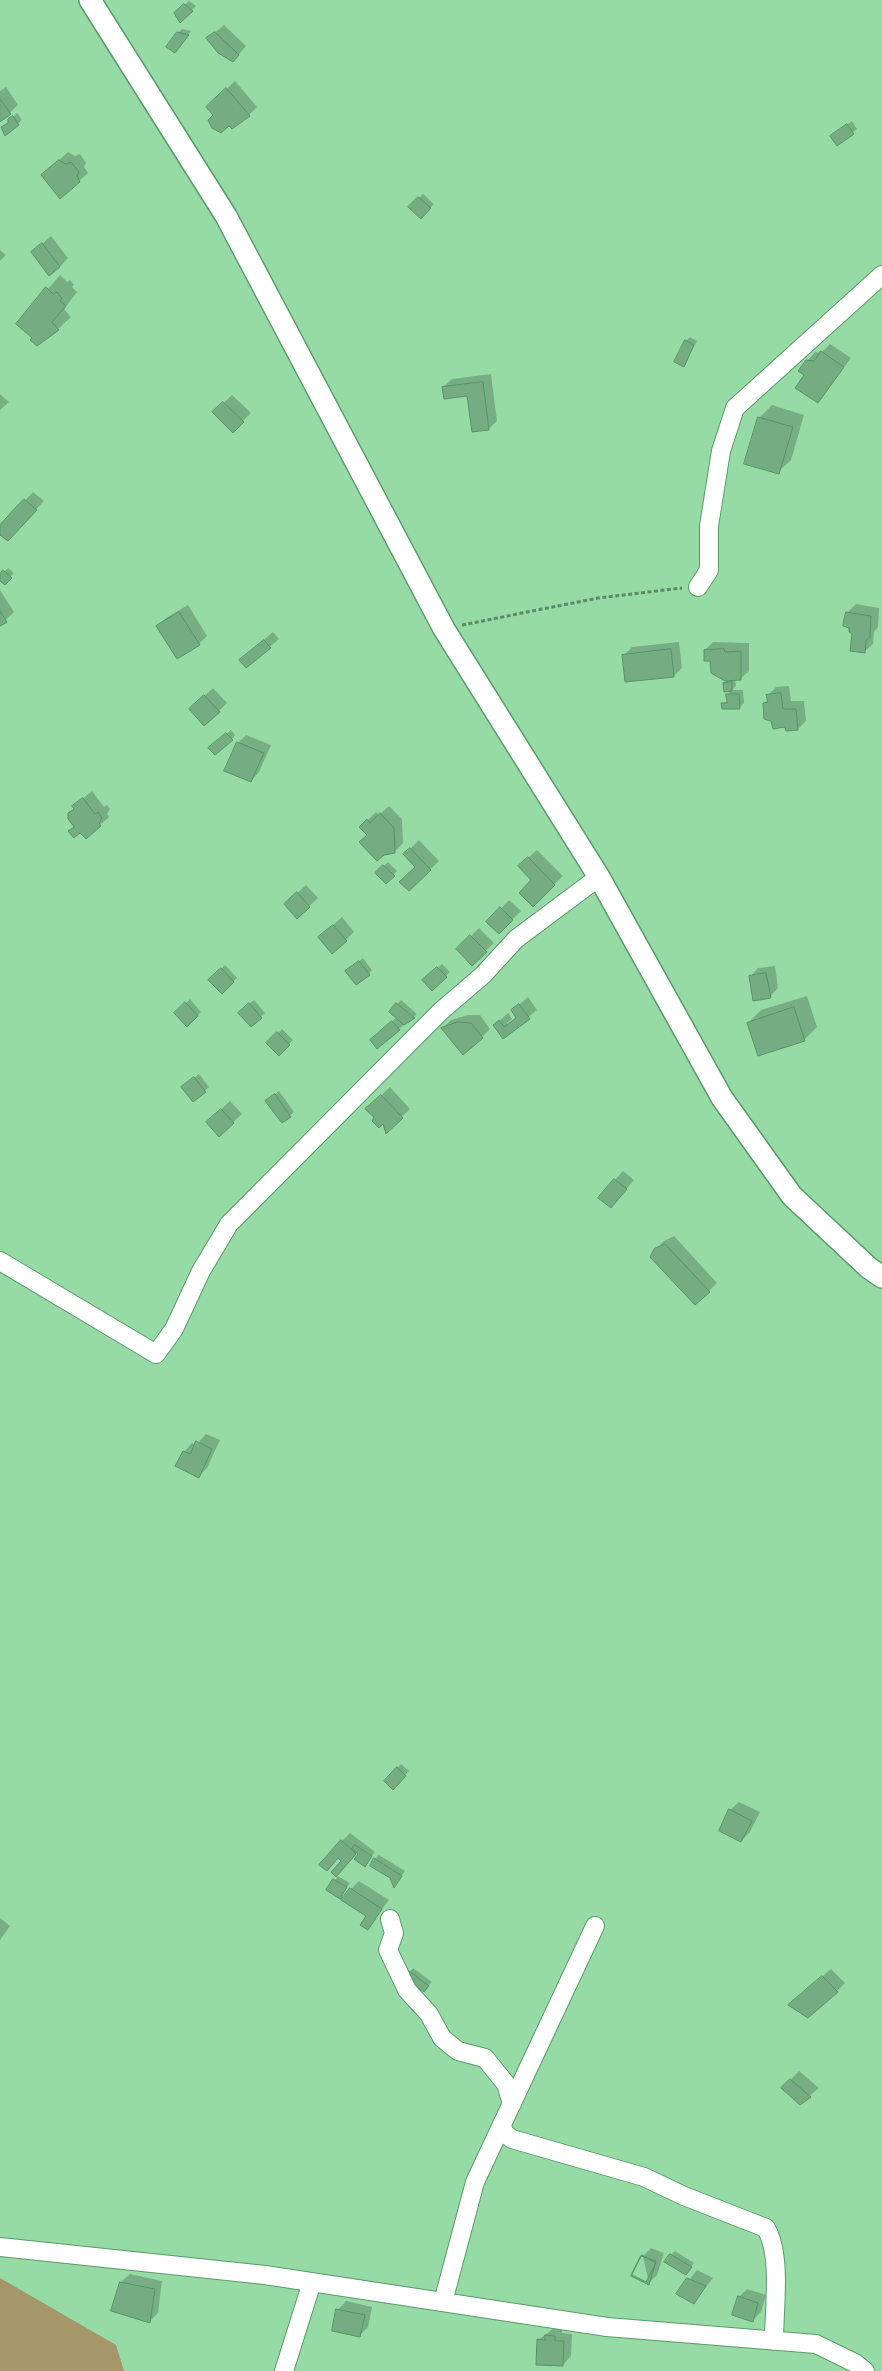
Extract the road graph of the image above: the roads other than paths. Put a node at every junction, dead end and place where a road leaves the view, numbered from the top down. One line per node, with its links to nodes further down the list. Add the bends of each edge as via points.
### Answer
1 (90, 0): 4 (street, via 226,216 444,629)
2 (882, 274): 3 (street, via 735,408 719,460 709,526 709,570)
3 (698, 587)
4 (599, 877): 5 (street, via 516,939 229,1224 201,1271 174,1329 156,1354); 6 (street, via 727,1106 792,1196)
5 (0, 1261)
6 (882, 1277)
7 (390, 1919): 9 (street, via 394,1933 388,1950 407,1990 429,2014 442,2038 458,2051 485,2058 506,2084)
8 (595, 1926): 9 (street)
9 (512, 2104): 10 (street)
10 (502, 2124): 13 (street, via 475,2182); 14 (street, via 504,2133 512,2139 644,2177 766,2228 772,2239 774,2256)
11 (0, 2247): 12 (street)
12 (312, 2282): 13 (street); 15 (street)
13 (443, 2302): 14 (street, via 607,2327)
14 (774, 2341): 16 (street, via 816,2344)
15 (284, 2371)
16 (865, 2371)

